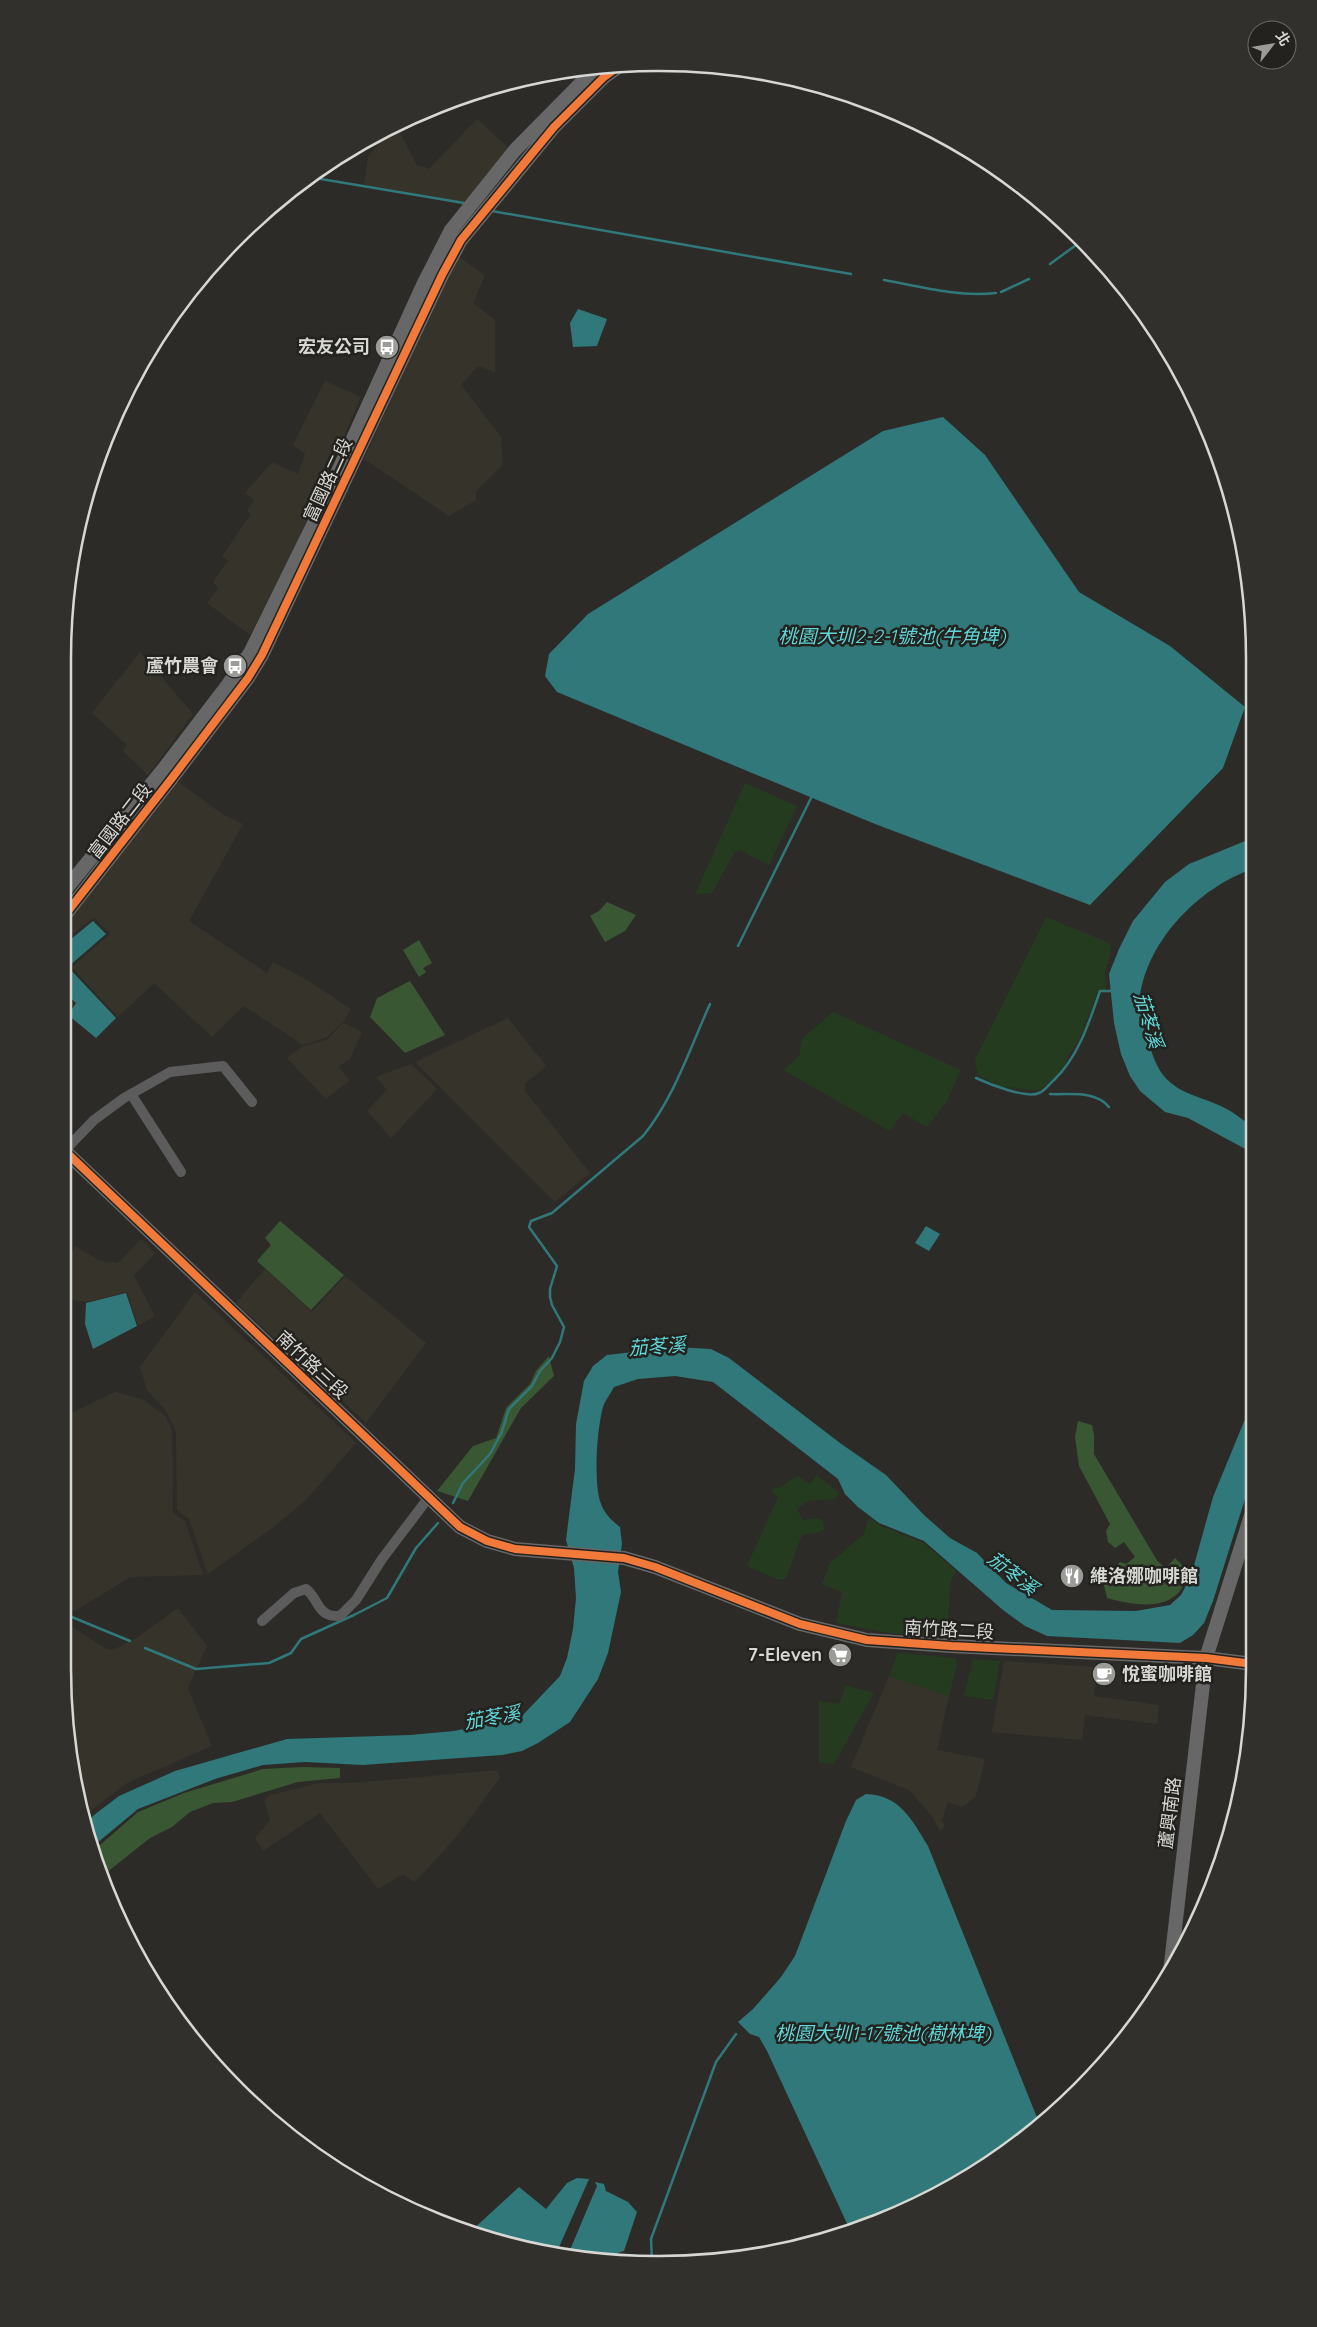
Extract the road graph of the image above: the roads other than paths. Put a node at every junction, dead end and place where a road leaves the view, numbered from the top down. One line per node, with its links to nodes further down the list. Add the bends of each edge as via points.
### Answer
1 (608, 74): 4 (street, 富國路二段, via 554,127 462,240 434,291 262,655 248,678)
2 (591, 75): 3 (street, 富國路二段, via 515,150 451,230 250,653 162,771)
3 (71, 883)
4 (71, 907)
5 (131, 1094): 6 (street, via 170,1072 222,1066); 7 (street, via 94,1120); 9 (street)
6 (252, 1102)
7 (71, 1145)
8 (71, 1156): 10 (street, 南竹路三段)
9 (181, 1172)
10 (429, 1498): 12 (street, 南竹路三段, via 460,1527 487,1541 515,1549 624,1558); 13 (street, via 382,1559 356,1600 340,1616 329,1616 306,1589 294,1593)
11 (1246, 1531): 14 (street, 蘆興南路)
12 (655, 1567): 14 (street, 南竹路二段, via 800,1624 867,1640)
13 (262, 1621)
14 (1206, 1658): 15 (street, 南竹路二段); 16 (street, 蘆興南路)
15 (1246, 1663)
16 (1172, 1952)

